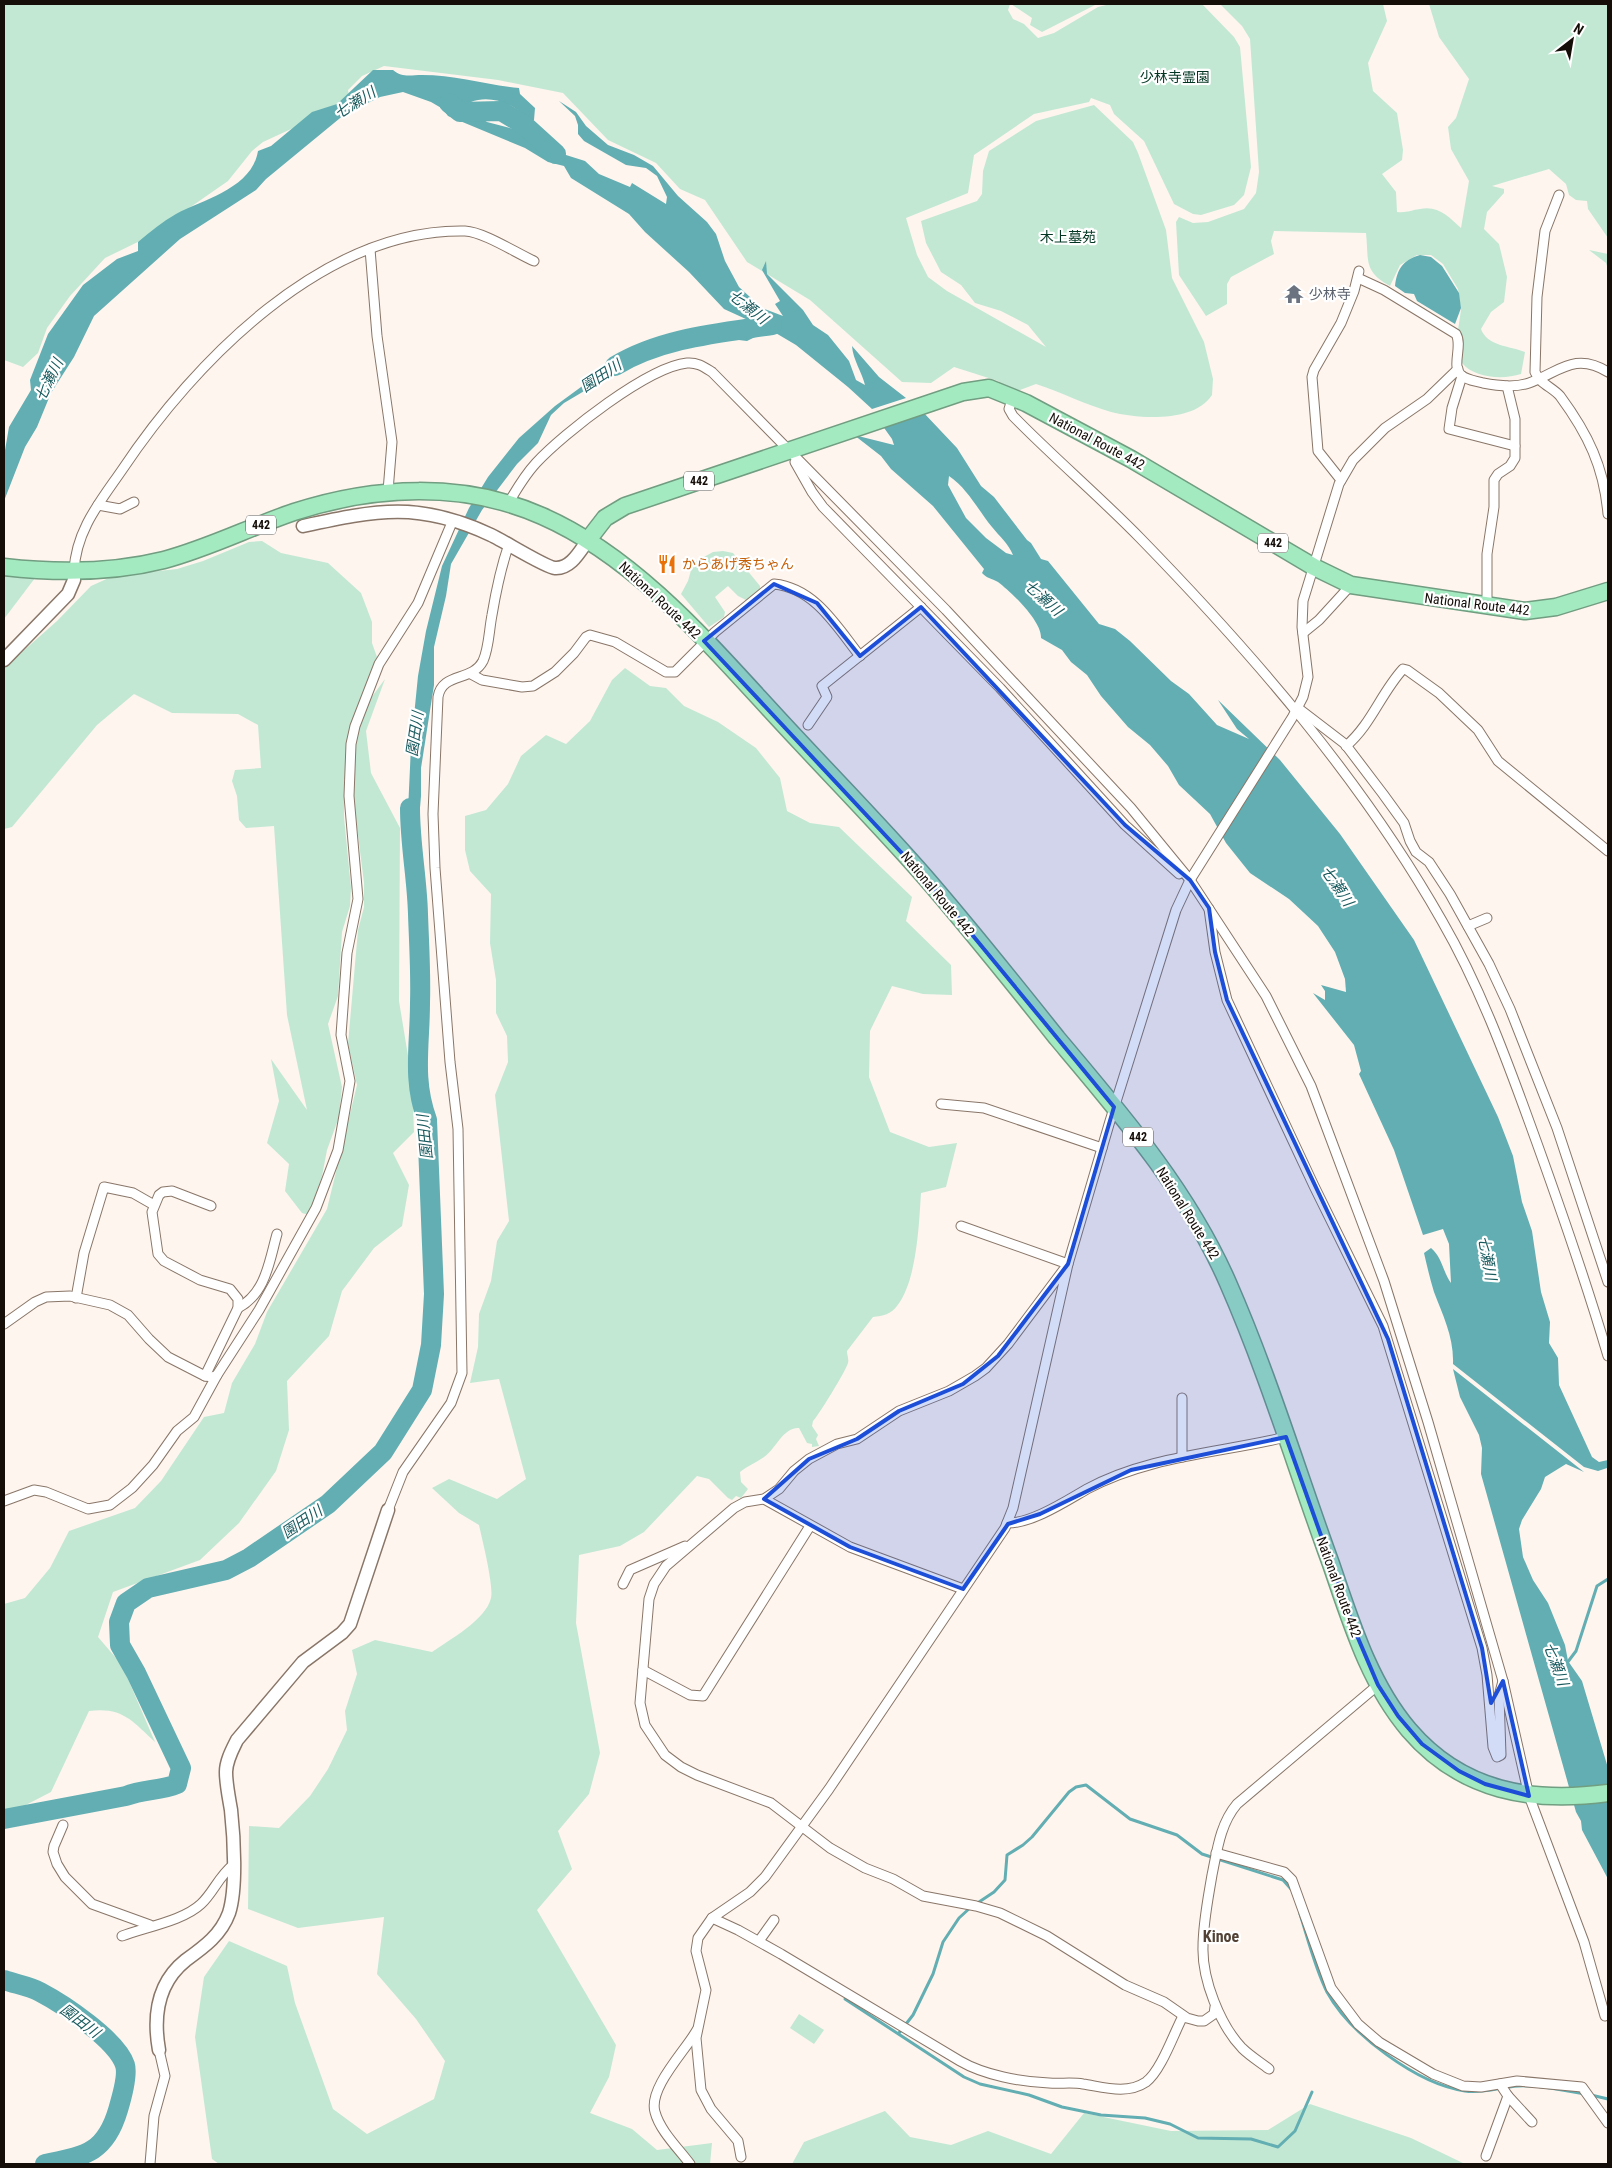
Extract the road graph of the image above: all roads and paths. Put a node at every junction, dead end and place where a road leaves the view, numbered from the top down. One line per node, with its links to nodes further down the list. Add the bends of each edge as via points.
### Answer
1 (1559, 195): 6 (street, via 1547,222 1538,284 1535,368)
2 (370, 249): 3 (street, via 429,234 468,231); 12 (street, via 392,442); 15 (street, via 315,276 214,356 165,410)
3 (534, 261)
4 (1608, 372): 6 (street, via 1595,365 1571,364)
5 (1460, 373): 7 (street, via 1491,385); 9 (street, via 1449,429); 11 (street, via 1386,428 1353,460); 11 (street, via 1460,345 1456,334 1358,275 1341,323 1312,377 1318,451)
6 (1538, 378): 7 (street); 16 (street, via 1558,394 1590,441 1605,487)
7 (1508, 386): 9 (street, via 1514,408)
8 (1013, 397): 10 (highway, National Route 442 / 442, via 990,388 963,392); 22 (highway, National Route 442 / 442, via 1131,459); 33 (street, via 1009,409 1013,416 1089,487 1174,574 1234,638)
9 (1515, 446): 27 (street, via 1512,465 1494,480)
10 (789, 452): 14 (street, via 712,372 687,363 648,377 580,426 536,463); 19 (highway, National Route 442 / 442, via 620,508 605,518); 26 (street, via 823,507); 37 (street, via 946,610 1084,756)
11 (1341, 480): 22 (street)
12 (388, 491): 14 (highway, National Route 442 / 442, via 424,491); 23 (highway, National Route 442 / 442, via 343,498 305,509 160,561)
13 (134, 502): 15 (street, via 120,509)
14 (506, 503): 19 (highway, National Route 442 / 442, via 545,517)
15 (98, 505): 23 (street, via 79,541)
16 (1608, 514)
17 (453, 520): 18 (street, via 392,510); 20 (street); 54 (street, via 418,603 379,664 351,744 349,796 358,899 347,953 341,1035 350,1081 338,1150 316,1208 267,1297)
18 (302, 526)
19 (588, 540): 20 (street, via 574,559 559,568 543,565); 29 (highway, National Route 442 / 442, via 641,580)
20 (509, 544): 32 (street, via 496,592 485,656)
21 (4, 567): 23 (highway, National Route 442 / 442)
22 (1314, 567): 24 (highway, National Route 442 / 442); 28 (street, via 1303,600)
23 (74, 571): 31 (street, via 68,594)
24 (1351, 585): 27 (highway, National Route 442 / 442); 28 (street, via 1320,620)
25 (1608, 591): 27 (highway, National Route 442 / 442, via 1536,611)
26 (921, 607): 30 (street); 37 (street, via 1125,825 1164,862)
27 (1486, 607)
28 (1303, 633): 33 (street, via 1308,677)
29 (704, 641): 30 (street, via 768,588 779,585 804,594 817,603); 32 (street, via 675,672 666,672 615,642 590,635 555,672 534,686 482,680); 42 (highway, National Route 442 / 442, via 928,880)
30 (860, 656): 34 (street, via 822,686 826,701)
31 (4, 660)
32 (471, 674): 61 (street, via 448,681 439,692 433,814 445,1008 458,1130 462,1373 451,1403 408,1462)
33 (1295, 713): 35 (street); 37 (street); 53 (street, via 1332,757 1380,824 1453,941 1513,1077 1566,1224)
34 (808, 726)
35 (1346, 746): 36 (street, via 1363,728 1399,673 1403,669 1408,670 1439,693 1478,730 1498,761); 40 (street, via 1400,817 1411,843 1431,864)
36 (1608, 851)
37 (1190, 880): 38 (street); 42 (street, via 1176,910)
38 (1209, 908): 68 (street, via 1281,1024 1311,1086 1340,1159 1407,1352); 68 (street, via 1215,952 1227,1000 1388,1339 1485,1660 1493,1747 1497,1757 1501,1755 1499,1691)
39 (1487, 918): 40 (street)
40 (1468, 926): 49 (street, via 1510,1009 1557,1128)
41 (941, 1104): 43 (street, via 984,1108)
42 (1114, 1107): 43 (street); 57 (highway, National Route 442 / 442, via 1156,1161 1210,1245 1246,1327)
43 (1102, 1148): 48 (street)
44 (154, 1205): 45 (street, via 159,1195 169,1191); 50 (street, via 133,1193 104,1187 84,1253); 51 (street, via 153,1223 157,1250 162,1259 208,1284 233,1291 238,1299)
45 (211, 1206)
46 (961, 1226): 48 (street)
47 (277, 1234): 51 (street, via 260,1289 248,1303)
48 (1068, 1264): 59 (street, via 986,1368 949,1391 899,1411 859,1437 809,1459); 62 (street)
49 (1608, 1282)
50 (76, 1298): 52 (street, via 41,1298); 55 (street, via 123,1311 160,1352)
51 (238, 1308): 55 (street)
52 (4, 1324)
53 (1608, 1356)
54 (217, 1374): 55 (street); 60 (street, via 194,1417 180,1428 132,1488 110,1505 88,1509 34,1490)
55 (205, 1376)
56 (1182, 1398): 58 (street)
57 (1286, 1437): 58 (street); 69 (highway, National Route 442 / 442, via 1354,1631)
58 (1182, 1458): 62 (street, via 1117,1474 1040,1514)
59 (764, 1499): 63 (street); 64 (street, via 745,1502 734,1508)
60 (4, 1501)
61 (388, 1510): 75 (street, via 350,1624 303,1662 237,1740 231,1752 226,1771)
62 (1007, 1523): 66 (street)
63 (810, 1526): 66 (street, via 850,1547); 67 (street, via 703,1696 690,1695)
64 (695, 1542): 65 (street, via 630,1570); 67 (street, via 666,1566 652,1588 647,1610)
65 (623, 1584)
66 (963, 1589): 73 (street)
67 (643, 1670): 73 (street, via 642,1713 652,1737 665,1755 697,1775 772,1803)
68 (1504, 1681): 71 (street)
69 (1378, 1685): 71 (highway, National Route 442 / 442, via 1409,1730 1432,1753 1485,1784); 74 (street, via 1237,1804 1227,1819)
70 (1608, 1793): 71 (highway, National Route 442 / 442, via 1546,1798)
71 (1529, 1796): 83 (street, via 1584,1942)
72 (63, 1825): 78 (street, via 53,1852 65,1877 92,1904)
73 (802, 1826): 76 (street, via 757,1886); 82 (street, via 849,1860 917,1893 989,1909 1036,1930 1125,1985 1164,2002)
74 (1216, 1853): 81 (street, via 1203,1946); 87 (street, via 1284,1872 1292,1880 1331,1988 1358,2024 1379,2042 1433,2074 1463,2086)
75 (233, 1866): 78 (street, via 201,1904 189,1912); 85 (street, via 232,1901 224,1924 210,1942 174,1973 160,1995 156,2016)
76 (712, 1918): 80 (street); 84 (street, via 697,1943 706,1990)
77 (774, 1920): 80 (street)
78 (150, 1925): 79 (street)
79 (122, 1936)
80 (758, 1941): 82 (street, via 960,2062 990,2073 1045,2083 1082,2084 1105,2090 1140,2085 1156,2070)
81 (1215, 2006): 82 (street, via 1214,2014 1202,2021); 86 (street, via 1242,2048)
82 (1183, 2016)
83 (1605, 2016)
84 (697, 2029): 92 (street, via 702,2096 735,2136); 94 (street, via 668,2071 654,2105 658,2119)
85 (159, 2050): 93 (street, via 165,2076 154,2116)
86 (1269, 2069)
87 (1500, 2084): 88 (street); 90 (street, via 1516,2081 1582,2087)
88 (1508, 2096): 89 (street); 91 (street)
89 (1532, 2122)
90 (1608, 2122)
91 (1486, 2156)
92 (742, 2157)
93 (150, 2164)
94 (690, 2164)

